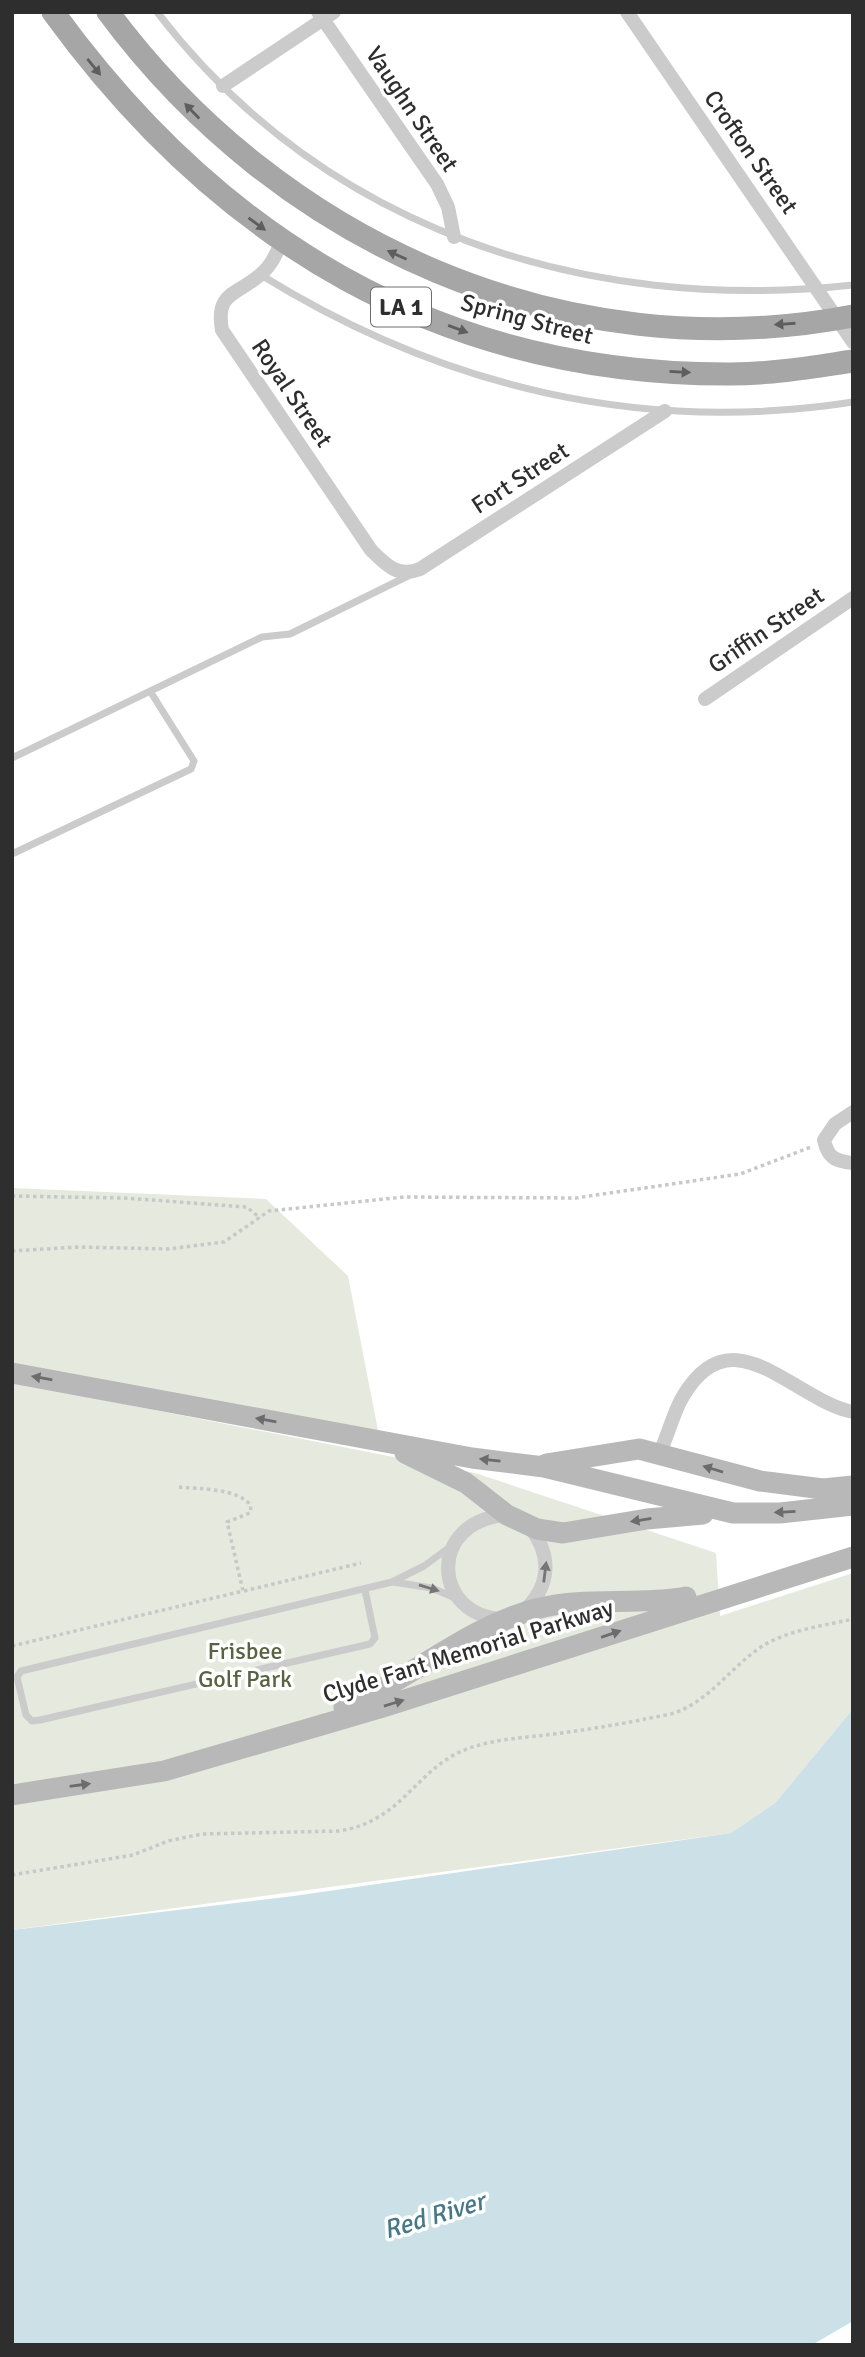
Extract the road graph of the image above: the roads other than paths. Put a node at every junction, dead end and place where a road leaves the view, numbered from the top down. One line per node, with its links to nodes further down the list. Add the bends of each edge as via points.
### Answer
1 (53, 12): 8 (main road, Spring Street / LA 1, one-way to 8, via 122,102 156,137 212,189)
2 (108, 12): 12 (main road, Spring Street / LA 1, one-way to 2, via 735,328 615,321 496,294 438,274 329,218 241,155 163,80)
3 (157, 12): 6 (lane)
4 (627, 12): 11 (street, Crofton Street)
5 (325, 15): 6 (street); 7 (street, Vaughn Street, via 437,184)
6 (223, 86): 7 (lane, via 273,132 330,174 387,207)
7 (454, 237): 11 (lane, via 547,268 628,284 717,289)
8 (281, 241): 9 (street, Royal Street, via 274,260); 14 (main road, Spring Street / LA 1, one-way to 14, via 354,284 422,316 548,355 645,370 733,374)
9 (261, 275): 16 (lane, via 337,320 451,368 536,393); 18 (street, Royal Street, via 221,305 222,330 371,550)
10 (853, 285): 11 (lane)
11 (817, 287): 12 (street, Crofton Street)
12 (845, 318): 13 (street, Crofton Street)
13 (853, 342)
14 (853, 361)
15 (853, 402): 16 (lane, via 759,411)
16 (665, 411): 17 (street, Fort Street)
17 (420, 569): 18 (street, Fort Street); 20 (lane, via 290,634 262,637)
18 (396, 571)
19 (853, 598): 21 (street, Griffin Street)
20 (150, 691): 22 (lane); 23 (lane, via 194,761 191,769)
21 (705, 699)
22 (12, 758)
23 (12, 854)
24 (853, 1112): 25 (street, via 835,1124 824,1140 835,1161)
25 (853, 1163)
26 (12, 1373): 28 (main road, one-way to 26)
27 (853, 1412): 29 (street, via 749,1360 725,1360 694,1380)
28 (380, 1441): 30 (main road, one-way to 28); 34 (main road, via 466,1483)
29 (660, 1452): 30 (main road, via 627,1450 551,1464); 31 (main road, one-way to 29, via 823,1489 760,1481)
30 (523, 1464): 33 (main road)
31 (853, 1486)
32 (853, 1505): 33 (main road, one-way to 33)
33 (733, 1513): 35 (main road, one-way to 35, via 647,1519 563,1533)
34 (507, 1515): 35 (main road); 36 (street, via 470,1525)
35 (530, 1527): 42 (street, one-way to 35, via 538,1594 547,1573 544,1551)
36 (454, 1544): 39 (lane); 41 (street, via 448,1566 450,1582)
37 (853, 1557): 38 (main road, Clyde Fant Memorial Parkway)
38 (825, 1565): 42 (main road, via 663,1601 568,1604); 43 (main road, Clyde Fant Memorial Parkway, one-way to 38)
39 (392, 1582): 40 (lane); 41 (lane, one-way to 41, via 432,1588)
40 (365, 1590): 40 (lane, via 21,1671 17,1677 27,1718 40,1720 370,1644 375,1638)
41 (463, 1602): 42 (street, via 479,1614)
42 (514, 1616): 43 (main road, via 479,1629 399,1681)
43 (249, 1746): 44 (main road, Clyde Fant Memorial Parkway, one-way to 43, via 164,1771)
44 (12, 1795)

